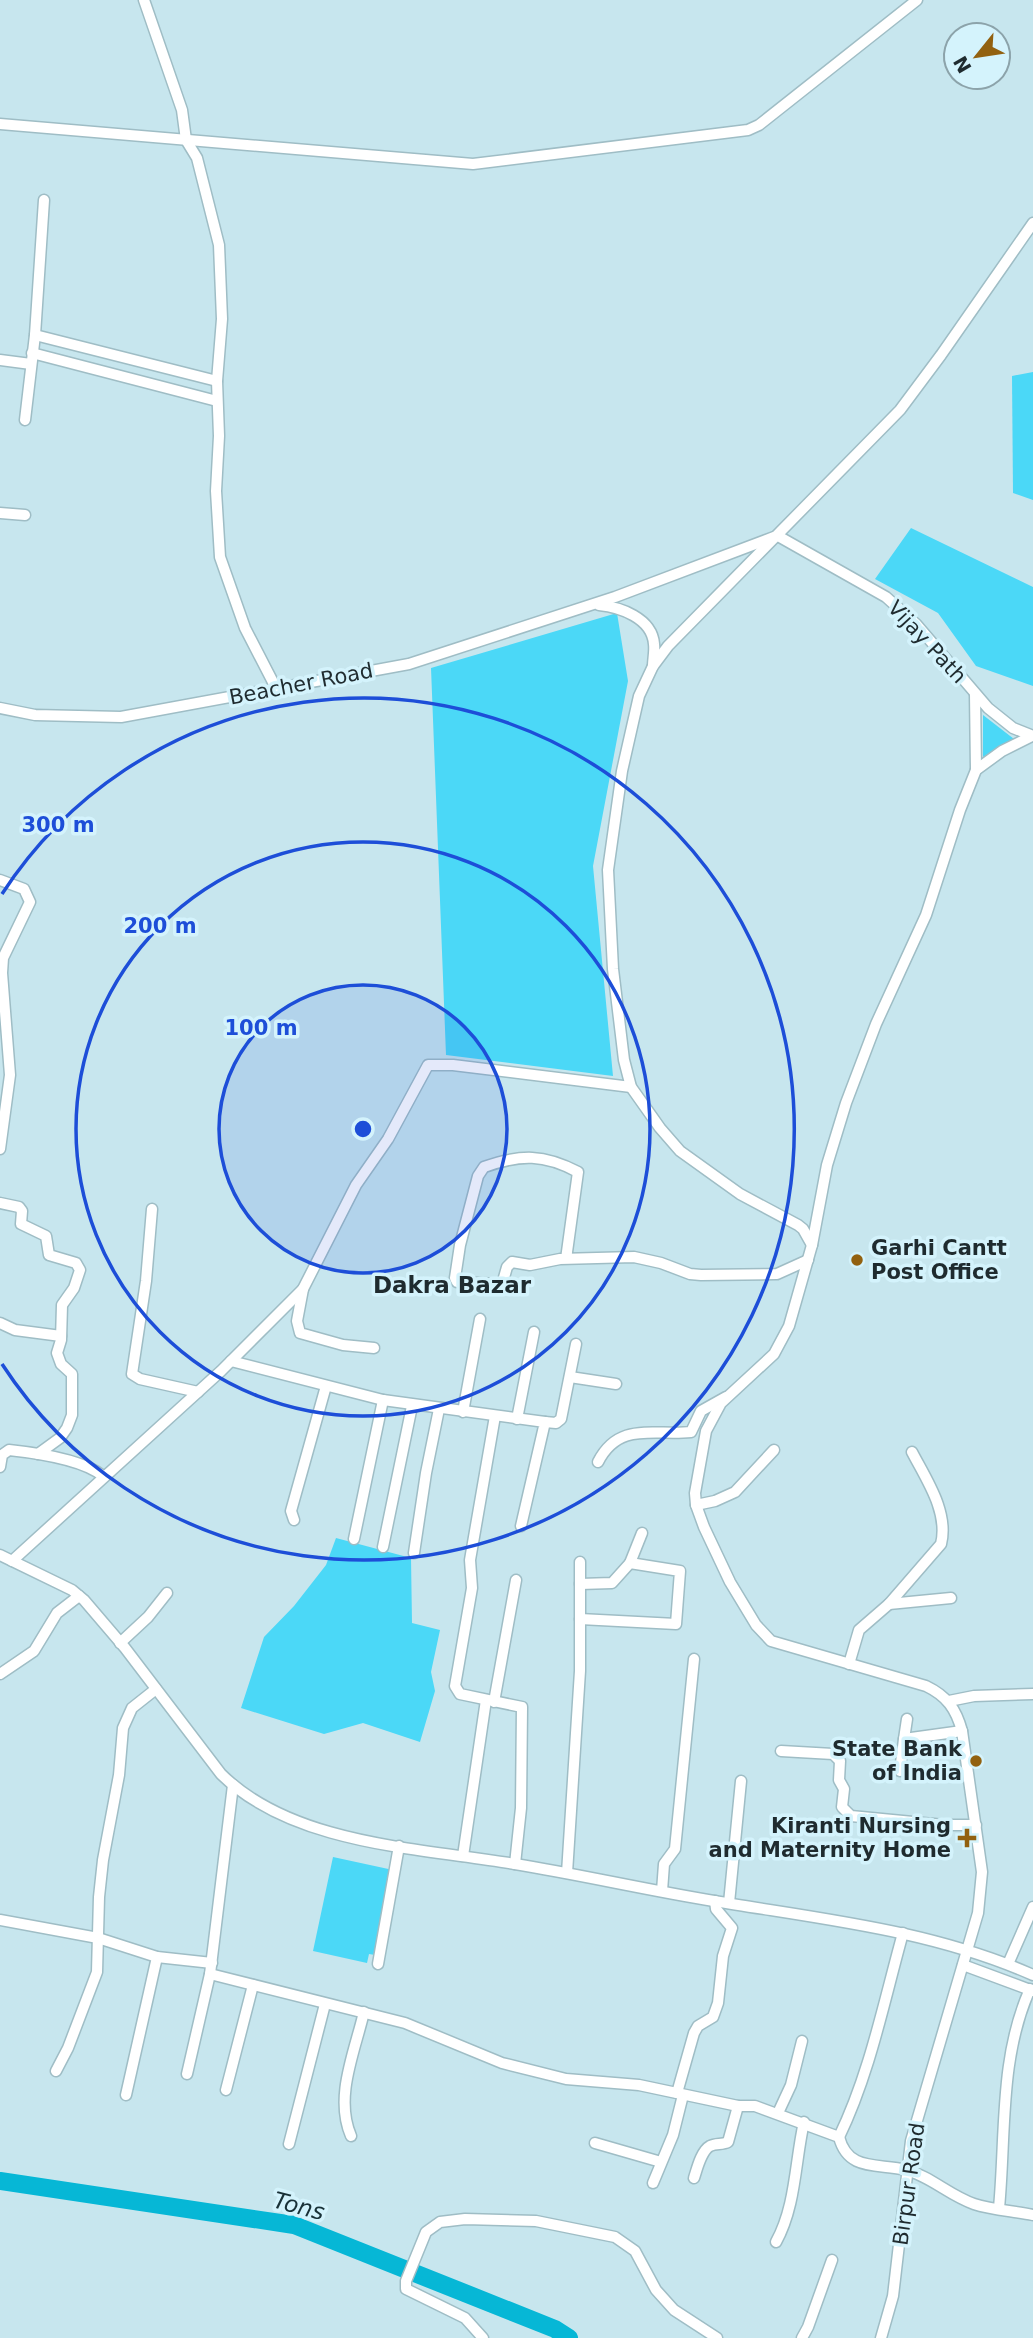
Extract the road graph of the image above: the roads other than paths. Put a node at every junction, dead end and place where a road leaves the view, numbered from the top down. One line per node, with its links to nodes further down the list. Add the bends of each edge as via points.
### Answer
1 (144, 0): 4 (street, via 182,110)
2 (917, 0): 4 (street, via 748,130 473,164)
3 (0, 124): 4 (street)
4 (186, 140): 10 (street, via 197,158 219,245 222,319)
5 (44, 200): 7 (street)
6 (1033, 223): 15 (street, via 900,410)
7 (35, 335): 8 (street); 10 (street)
8 (32, 358): 9 (street); 11 (street); 12 (street)
9 (0, 360)
10 (217, 381): 11 (street)
11 (218, 401): 18 (street, via 220,557 245,628)
12 (25, 420)
13 (0, 513): 14 (street)
14 (24, 515)
15 (778, 536): 16 (street, Beacher Road); 17 (street); 19 (street, Vijay Path, via 886,597 916,624)
16 (595, 604): 17 (street, via 619,607 636,617 655,642); 18 (street, Beacher Road, via 409,664)
17 (653, 666): 24 (street, via 639,696 622,771 608,870 613,969)
18 (275, 688): 20 (street, Beacher Road, via 121,718 35,715)
19 (975, 694): 21 (street, Vijay Path, via 1013,728); 22 (street)
20 (0, 708)
21 (1033, 736): 22 (street)
22 (976, 770): 28 (street, via 926,915 846,1103 827,1165)
23 (0, 880): 25 (street, via 24,889 30,902 3,958 10,1075)
24 (631, 1087): 28 (street, via 680,1151 740,1194 798,1225); 31 (street, via 428,1065 388,1139 356,1185)
25 (0, 1149)
26 (0, 1203): 35 (street, via 21,1209 21,1224 46,1236 49,1255 79,1267 74,1288 62,1305)
27 (152, 1209): 42 (street, via 132,1374)
28 (812, 1245): 30 (street)
29 (566, 1259): 29 (street, via 530,1265 512,1262 499,1284 456,1280 460,1245 484,1167 532,1157 556,1160 578,1172); 30 (street, via 634,1257 701,1275 777,1274)
30 (808, 1260): 43 (street, via 789,1326 774,1354)
31 (303, 1289): 37 (street, via 299,1333); 38 (street)
32 (480, 1319): 47 (street)
33 (0, 1323): 35 (street, via 21,1332)
34 (534, 1332): 49 (street)
35 (61, 1336): 53 (street, via 58,1359 72,1374 72,1415 60,1438)
36 (576, 1344): 39 (street)
37 (374, 1348)
38 (231, 1361): 41 (street); 42 (street)
39 (570, 1377): 40 (street); 50 (street, via 561,1419)
40 (617, 1384)
41 (326, 1386): 44 (street); 58 (street, via 291,1511)
42 (198, 1392): 56 (street)
43 (729, 1395): 54 (street, via 701,1411 691,1432 628,1435 611,1444); 57 (street, via 706,1431)
44 (383, 1400): 45 (street); 61 (street)
45 (412, 1406): 46 (street); 62 (street)
46 (439, 1409): 47 (street); 63 (street)
47 (463, 1412): 48 (street)
48 (495, 1416): 49 (street); 81 (street, via 455,1682 460,1694)
49 (517, 1419): 50 (street)
50 (545, 1422): 59 (street)
51 (774, 1450): 57 (street, via 735,1492)
52 (912, 1452): 73 (street, via 933,1493 944,1533 928,1561)
53 (38, 1454): 55 (street, via 6,1451); 56 (street, via 87,1466)
54 (598, 1462)
55 (0, 1467)
56 (103, 1476): 65 (street)
57 (696, 1505): 77 (street, via 730,1582 763,1635 771,1642)
58 (294, 1520)
59 (521, 1525)
60 (642, 1533): 67 (street)
61 (354, 1539)
62 (383, 1547)
63 (414, 1553)
64 (0, 1555): 65 (street)
65 (12, 1560): 71 (street)
66 (580, 1562): 69 (street)
67 (630, 1563): 69 (street, via 612,1583); 74 (street, via 680,1571 676,1624)
68 (516, 1580): 81 (street)
69 (580, 1584): 74 (street)
70 (167, 1593): 75 (street)
71 (79, 1596): 75 (street); 78 (street, via 57,1613 34,1651)
72 (951, 1598): 73 (street)
73 (889, 1604): 77 (street, via 859,1630)
74 (580, 1619): 94 (street)
75 (120, 1643): 79 (street)
76 (694, 1659): 95 (street, via 675,1849 664,1864)
77 (849, 1664): 82 (street, via 926,1686)
78 (0, 1674)
79 (156, 1689): 89 (street); 101 (street, via 132,1708 123,1728 103,1860)
80 (1033, 1694): 82 (street)
81 (490, 1701): 92 (street); 93 (street, via 516,1705 524,1712)
82 (949, 1701): 84 (street, Birpur Road)
83 (907, 1719): 85 (street)
84 (962, 1731): 85 (street); 90 (street, Birpur Road)
85 (904, 1739): 87 (street)
86 (781, 1751): 90 (street, via 837,1756 844,1789 842,1807 851,1816)
87 (900, 1771)
88 (741, 1780): 97 (street)
89 (233, 1786): 91 (street, via 297,1821); 104 (street)
90 (976, 1825): 102 (street, Birpur Road, via 982,1872 978,1913)
91 (399, 1846): 92 (street); 105 (street)
92 (463, 1856): 93 (street)
93 (515, 1864): 94 (street)
94 (567, 1873): 95 (street)
95 (662, 1891): 96 (street)
96 (715, 1901): 97 (street); 118 (street, via 732,1928 723,1956 718,2003 713,2017 694,2033)
97 (729, 1903): 100 (street)
98 (1033, 1907): 107 (street)
99 (0, 1920): 101 (street)
100 (903, 1933): 102 (street); 124 (street, via 870,2054)
101 (99, 1938): 103 (street); 115 (street, via 97,1972)
102 (967, 1951): 106 (street, Birpur Road); 107 (street)
103 (157, 1957): 104 (street); 119 (street)
104 (212, 1963): 108 (street)
105 (378, 1964)
106 (963, 1965): 111 (street); 128 (street, Birpur Road)
107 (1008, 1965): 109 (street)
108 (210, 1974): 110 (street); 116 (street)
109 (1033, 1975)
110 (253, 1985): 112 (street); 117 (street)
111 (1031, 1990): 131 (street, via 1020,2010 1010,2056)
112 (325, 2004): 113 (street); 126 (street)
113 (364, 2012): 118 (street, via 424,2028 502,2063 566,2078); 123 (street, via 344,2108)
114 (802, 2041): 121 (street)
115 (57, 2071)
116 (187, 2074)
117 (226, 2090)
118 (680, 2094): 120 (street); 127 (street, via 678,2120)
119 (126, 2095)
120 (738, 2106): 121 (street); 129 (street, via 728,2142 706,2150)
121 (778, 2113): 122 (street)
122 (804, 2122): 124 (street); 133 (street, via 792,2195)
123 (351, 2136)
124 (839, 2137): 128 (street, via 842,2149 855,2160)
125 (595, 2143): 127 (street)
126 (289, 2144)
127 (661, 2162): 130 (street)
128 (906, 2170): 131 (street, via 974,2204); 138 (street, Birpur Road, via 893,2296)
129 (694, 2178)
130 (653, 2183)
131 (999, 2208): 132 (street)
132 (1033, 2215)
133 (776, 2242)
134 (832, 2260): 137 (street)
135 (480, 2336): 136 (street, via 465,2318 405,2288 426,2232 440,2222 536,2221 615,2237 635,2251 656,2290 674,2310)
136 (717, 2338)
137 (802, 2338)
138 (881, 2338)

